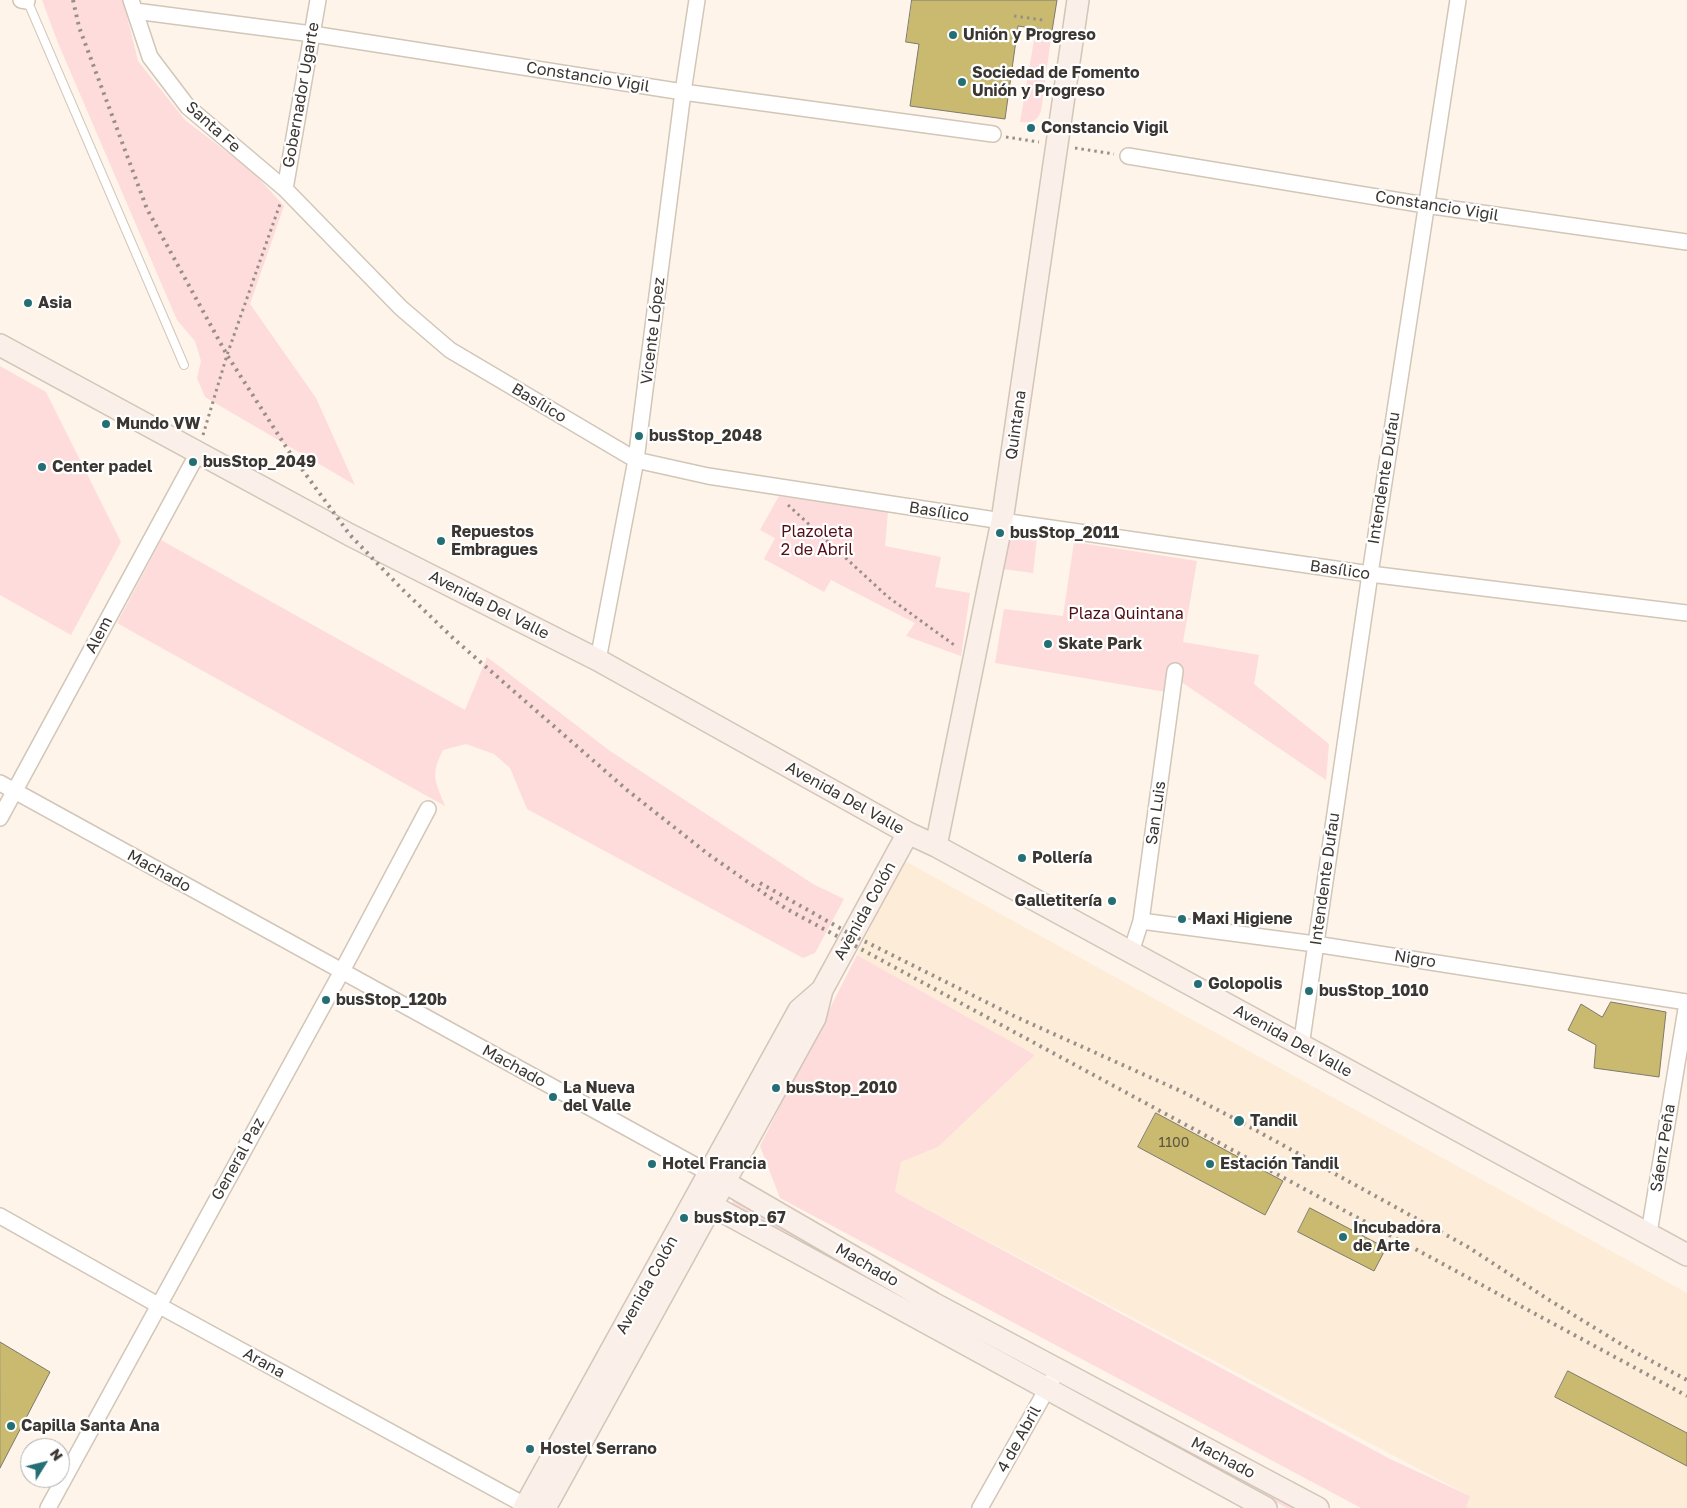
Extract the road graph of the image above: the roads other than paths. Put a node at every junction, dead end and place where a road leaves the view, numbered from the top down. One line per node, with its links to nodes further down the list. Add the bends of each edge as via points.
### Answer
1 (25, 0): 15 (lane)
2 (318, 0): 7 (street, Gobernador Ugarte)
3 (697, 0): 8 (street, Vicente López)
4 (1078, 0): 18 (main road, Quintana)
5 (1458, 0): 12 (street, Intendente Dufau)
6 (133, 5): 7 (street, Constancio Vigil); 11 (street, Santa Fe, via 150,57 188,108)
7 (312, 34): 8 (street, Constancio Vigil); 11 (street, Gobernador Ugarte)
8 (684, 92): 9 (street, Constancio Vigil); 17 (street, Vicente López)
9 (993, 134)
10 (1128, 156): 12 (street, Constancio Vigil)
11 (285, 189): 17 (street, Basílico, via 401,308 450,350)
12 (1425, 205): 13 (street, Constancio Vigil); 19 (street, Intendente Dufau)
13 (1687, 242)
14 (0, 344): 16 (main road, Avenida Del Valle)
15 (184, 364)
16 (198, 451): 21 (main road, Avenida Del Valle, via 350,535); 24 (street, Alem)
17 (636, 460): 18 (street, Basílico, via 708,476); 21 (street, Vicente López)
18 (1002, 521): 19 (street, Basílico); 28 (main road, Quintana)
19 (1370, 574): 20 (street, Basílico); 30 (street, Intendente Dufau)
20 (1687, 613)
21 (598, 660): 27 (main road, Avenida Del Valle)
22 (1175, 671): 29 (street, San Luis)
23 (0, 783): 24 (street, Machado)
24 (15, 791): 26 (street, Alem); 32 (street, Machado)
25 (428, 809): 32 (street, General Paz)
26 (0, 818)
27 (908, 833): 28 (main road, Avenida Del Valle); 35 (main road, Avenida Colón, via 822,990 815,1018)
28 (936, 846): 31 (main road, Avenida Del Valle)
29 (1141, 921): 30 (street, Nigro); 31 (street, San Luis)
30 (1315, 944): 33 (street, Nigro); 34 (street, Intendente Dufau)
31 (1131, 952): 34 (main road, Avenida Del Valle)
32 (342, 971): 35 (street, Machado); 40 (street, General Paz)
33 (1687, 1002): 38 (street, Sáenz Peña)
34 (1302, 1046): 38 (main road, Avenida Del Valle)
35 (717, 1178): 36 (main road, Avenida Colón); 41 (main road, Machado, via 933,1303)
36 (704, 1201): 42 (main road, Machado); 43 (main road, Avenida Colón)
37 (0, 1216): 40 (street, Arana)
38 (1649, 1233): 39 (main road, Avenida Del Valle)
39 (1687, 1255)
40 (158, 1305): 43 (street, Arana); 44 (street, General Paz)
41 (1058, 1370): 42 (street, 4 de Abril); 47 (main road, Machado)
42 (1047, 1389): 45 (street, 4 de Abril); 46 (main road, Machado)
43 (531, 1507)
44 (48, 1508)
45 (980, 1508)
46 (1266, 1508)
47 (1318, 1508)

